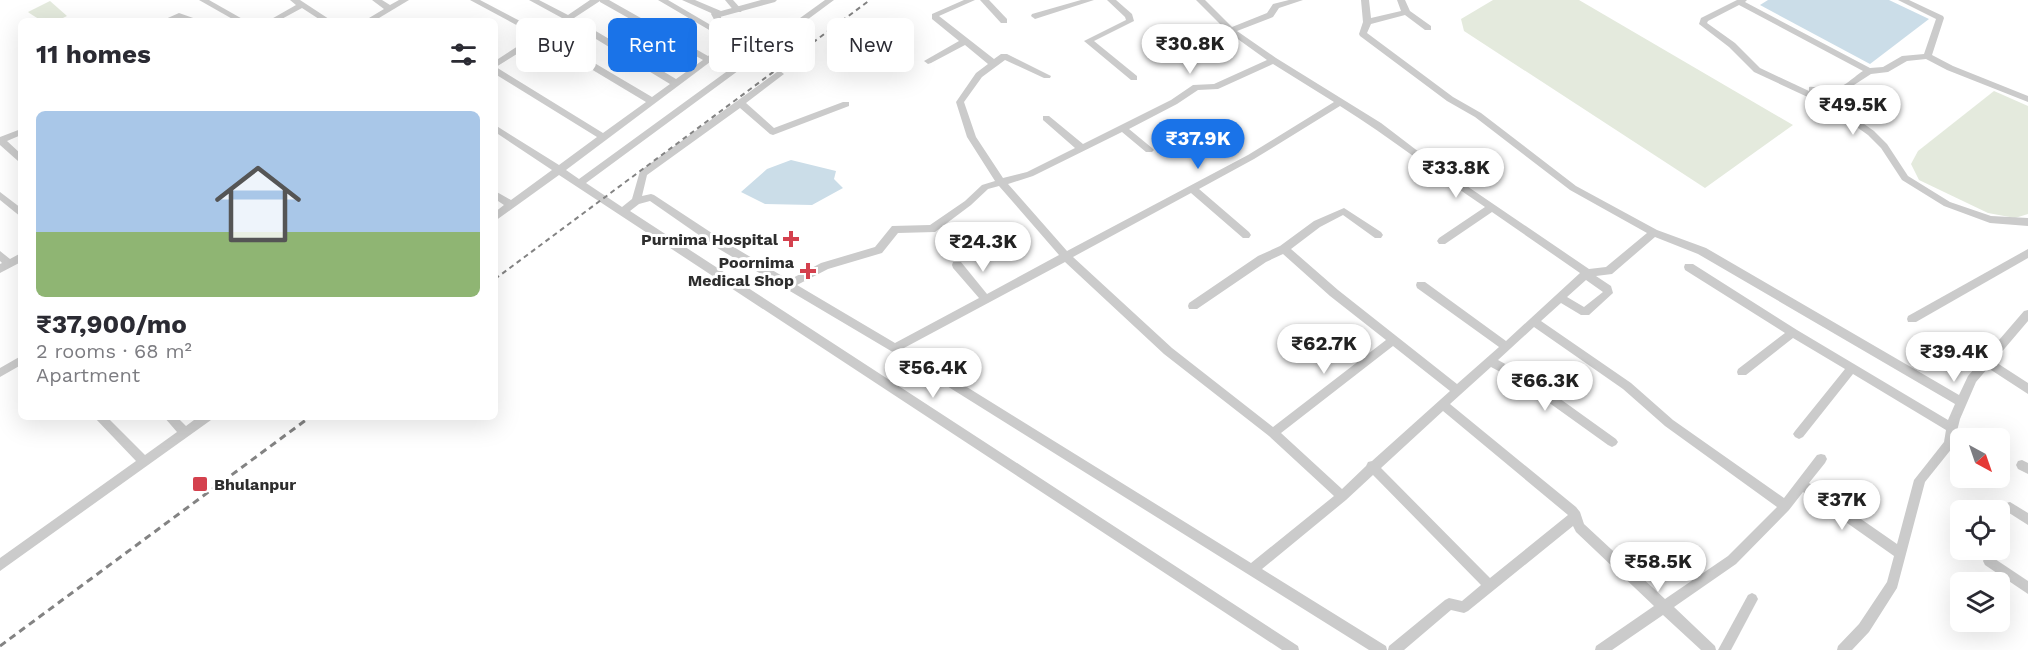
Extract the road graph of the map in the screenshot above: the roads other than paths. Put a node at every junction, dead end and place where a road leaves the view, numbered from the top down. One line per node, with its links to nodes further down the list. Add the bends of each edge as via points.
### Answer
1 (203, 0): 29 (street)
2 (376, 0): 24 (street)
3 (405, 0): 24 (street)
4 (474, 0): 37 (street)
5 (533, 0): 33 (street)
6 (596, 0): 33 (street)
7 (603, 0): 46 (street)
8 (662, 0): 39 (street)
9 (687, 0): 27 (street)
10 (729, 0): 25 (street)
11 (772, 0): 25 (street)
12 (830, 0): 35 (street)
13 (971, 0): 43 (street, via 934,16)
14 (984, 0): 36 (street)
15 (1090, 0): 28 (street)
16 (1111, 0): 58 (street, via 1130,16 1130,21 1088,41)
17 (1200, 0): 41 (street)
18 (1299, 0): 41 (street, via 1276,6 1270,15)
19 (1365, 0): 38 (street)
20 (1401, 0): 26 (street)
21 (1902, 0): 45 (street, via 1940,18)
22 (298, 2): 30 (street); 31 (street)
23 (1742, 2): 51 (street, via 1703,24); 53 (street)
24 (390, 9): 32 (street)
25 (738, 10): 27 (street)
26 (1406, 12): 38 (street); 40 (street)
27 (715, 14): 34 (street)
28 (1035, 16)
29 (236, 18)
30 (276, 18)
31 (323, 18)
32 (374, 18)
33 (568, 18)
34 (717, 18)
35 (806, 18)
36 (1004, 21)
37 (516, 22)
38 (1367, 22): 87 (street, via 1363,34 1404,66 1478,115 1573,188)
39 (709, 27)
40 (1428, 28)
41 (1231, 30): 47 (street)
42 (596, 35): 59 (street)
43 (965, 42): 48 (street); 50 (street)
44 (516, 51): 49 (street)
45 (1927, 56): 53 (street, via 1905,58 1885,70); 60 (street)
46 (709, 60): 59 (street)
47 (1273, 60): 62 (street); 66 (street, via 1215,87 1197,87)
48 (928, 61)
49 (498, 63)
50 (993, 63): 57 (street, via 1008,56); 75 (street, via 975,78 960,102 972,137)
51 (1753, 66): 53 (street, via 1832,95); 86 (street, via 1830,104 1871,133 1905,178 1947,204 1990,219)
52 (596, 68): 61 (street)
53 (1869, 71)
54 (498, 72): 69 (street)
55 (732, 72): 76 (street)
56 (780, 74): 63 (street)
57 (1047, 76)
58 (1134, 78)
59 (676, 83): 61 (street)
60 (2028, 99)
61 (651, 101): 69 (street)
62 (1340, 102): 77 (street); 82 (street)
63 (741, 104): 64 (street, via 773,132); 80 (street, via 643,173)
64 (846, 104)
65 (1046, 118): 71 (street)
66 (1123, 128): 71 (street); 72 (street)
67 (498, 130): 74 (street)
68 (18, 133): 70 (street)
69 (603, 137): 74 (street)
70 (0, 140): 73 (street)
71 (1080, 147): 75 (street, via 1030,174)
72 (1149, 150)
73 (18, 156)
74 (560, 170): 76 (street); 81 (street)
75 (1002, 182): 94 (street); 99 (street, via 985,187 932,229 895,229 878,250 825,266)
76 (580, 183): 84 (street)
77 (1192, 189): 88 (street); 94 (street)
78 (0, 195): 83 (street)
79 (498, 196): 81 (street)
80 (636, 201): 84 (street); 99 (street, via 651,197)
81 (511, 205): 85 (street)
82 (1492, 207): 90 (street); 98 (street)
83 (18, 210)
84 (622, 212): 146 (street)
85 (498, 215)
86 (2028, 222)
87 (1653, 233): 98 (street, via 1608,271); 119 (street, via 1702,251)
88 (1246, 235)
89 (1378, 235): 91 (street, via 1344,211 1317,224)
90 (1442, 240)
91 (1284, 249): 103 (street, via 1262,259); 108 (street)
92 (2028, 253): 105 (street)
93 (0, 255): 96 (street)
94 (1067, 258): 102 (street); 126 (street, via 1188,368)
95 (957, 264): 102 (street)
96 (5, 266)
97 (1689, 267): 107 (street)
98 (1586, 274): 101 (street); 101 (street, via 1609,291 1589,311 1582,312)
99 (789, 285): 110 (street)
100 (1421, 285): 109 (street)
101 (1560, 298): 106 (street)
102 (986, 300): 110 (street)
103 (1192, 306)
104 (2028, 314): 113 (street)
105 (1912, 318)
106 (1535, 322): 109 (street); 134 (street)
107 (1793, 333): 114 (street); 115 (street)
108 (1393, 340): 118 (street); 126 (street)
109 (1505, 346): 112 (street)
110 (895, 348): 141 (street)
111 (18, 362): 116 (street)
112 (1492, 362): 118 (street); 128 (street, via 1527,381)
113 (1987, 362): 117 (street); 119 (street, via 1972,379)
114 (1852, 368): 124 (street); 127 (street)
115 (1742, 372)
116 (0, 373)
117 (2028, 389)
118 (1457, 390): 120 (street)
119 (1962, 402): 124 (street)
120 (1442, 404): 131 (street); 136 (street)
121 (103, 420): 130 (street)
122 (173, 420): 125 (street)
123 (203, 420): 125 (street)
124 (1951, 427): 138 (street, via 1951,440 1920,480)
125 (185, 432): 130 (street)
126 (1273, 433): 133 (street)
127 (1799, 434)
128 (1612, 442)
129 (1821, 459): 132 (street)
130 (143, 462): 140 (street)
131 (1372, 466): 133 (street); 143 (street)
132 (1801, 484): 134 (street); 138 (street)
133 (1342, 496): 141 (street)
134 (1785, 506): 145 (street, via 1732,560)
135 (2010, 507): 137 (street)
136 (1576, 516): 143 (street); 145 (street, via 1580,528)
137 (2028, 520)
138 (1900, 553): 152 (street, via 1893,584 1864,628)
139 (1989, 561): 142 (street)
140 (0, 565)
141 (1253, 569): 147 (street)
142 (2025, 583)
143 (1490, 585): 148 (street, via 1464,607 1449,604)
144 (1752, 599): 151 (street)
145 (1665, 607): 149 (street); 150 (street)
146 (1293, 650)
147 (1381, 650)
148 (1394, 650)
149 (1601, 650)
150 (1710, 650)
151 (1724, 650)
152 (1843, 650)

